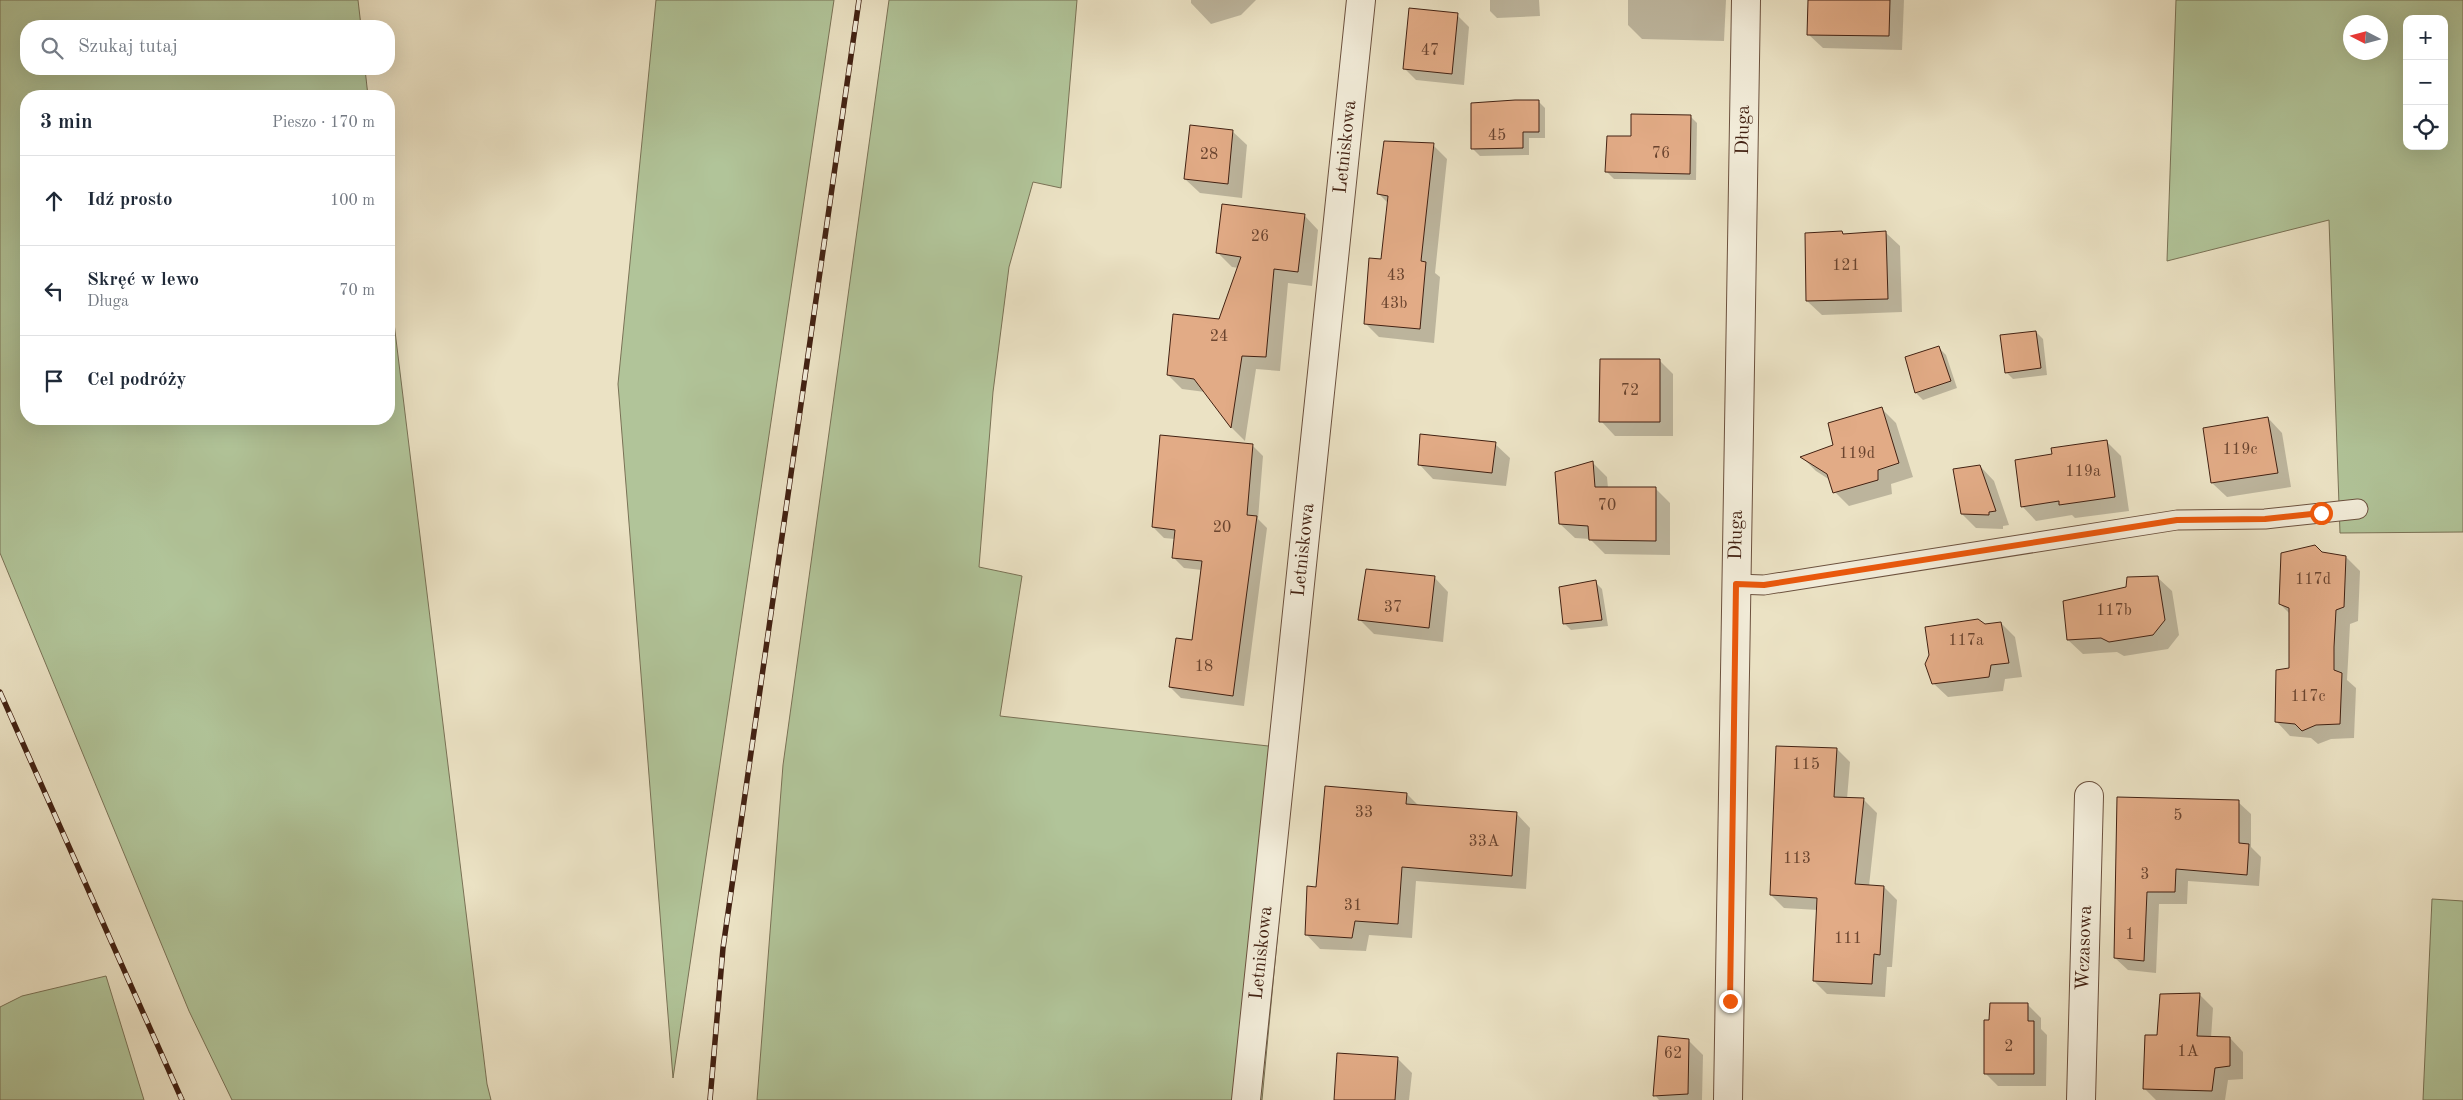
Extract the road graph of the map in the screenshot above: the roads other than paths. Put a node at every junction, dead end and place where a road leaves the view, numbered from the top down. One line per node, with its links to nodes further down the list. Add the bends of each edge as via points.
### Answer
1 (1362, 0): 6 (street, Letniskowa)
2 (1746, 0): 4 (street, Długa)
3 (2358, 509): 4 (lane, via 2265,519 2177,520 1764,585)
4 (1736, 584): 7 (street, Długa)
5 (2089, 796): 8 (street, Wczasowa)
6 (1246, 1100)
7 (1728, 1100)
8 (2081, 1100)

